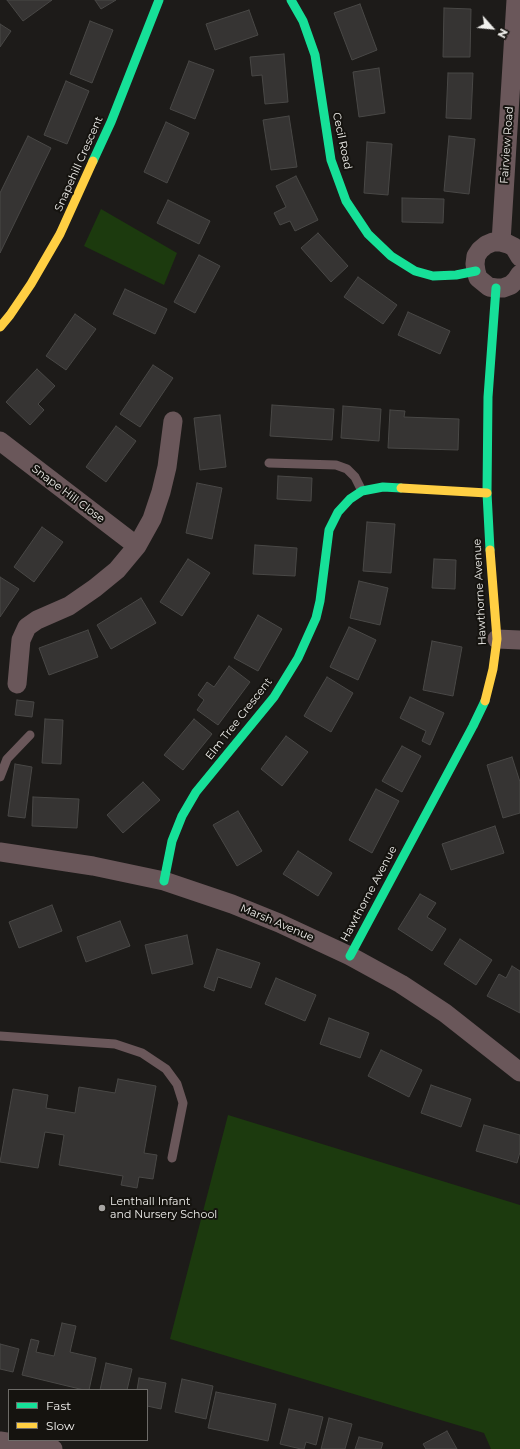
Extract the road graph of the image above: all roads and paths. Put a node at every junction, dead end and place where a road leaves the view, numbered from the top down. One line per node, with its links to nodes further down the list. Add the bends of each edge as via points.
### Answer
1 (159, 0): 9 (street, Snapehill Crescent, via 111,122 63,228 31,284)
2 (291, 0): 6 (street, Cecil Road, via 303,21 315,54 331,160 346,201 368,234 391,256 415,271 433,276)
3 (516, 0): 4 (street, Fairview Road)
4 (501, 242): 5 (street, via 514,247); 6 (street, via 493,242 480,250 476,256)
5 (520, 257)
6 (476, 272): 8 (street, via 483,283)
7 (520, 274): 8 (street, via 510,285)
8 (496, 288): 14 (street, Hawthorne Avenue, via 488,397)
9 (0, 327)
10 (173, 421): 15 (street, via 161,492 152,519)
11 (0, 441): 15 (street, Snape Hill Close)
12 (269, 463): 13 (lane, via 336,465 347,468)
13 (362, 491): 14 (street, Elm Tree Crescent, via 383,487); 22 (street, Elm Tree Crescent, via 338,512 329,530 316,618 298,658 274,697 196,792 172,840)
14 (488, 493): 16 (street, Hawthorne Avenue, via 490,567)
15 (137, 546): 18 (street, via 117,570 95,588 69,606 27,627 21,640)
16 (496, 639): 17 (street); 23 (street, Hawthorne Avenue, via 494,669 487,696)
17 (520, 640)
18 (17, 684)
19 (30, 735): 20 (lane, via 7,759)
20 (0, 777)
21 (0, 852): 22 (street, Marsh Avenue, via 93,866)
22 (164, 881): 23 (street, Marsh Avenue, via 232,904)
23 (350, 956): 25 (street, Marsh Avenue, via 401,984)
24 (0, 1036): 26 (lane, via 115,1044 142,1053 166,1070 177,1084 183,1103)
25 (518, 1066)
26 (172, 1158)
27 (0, 1441): 28 (street)
28 (53, 1449)

